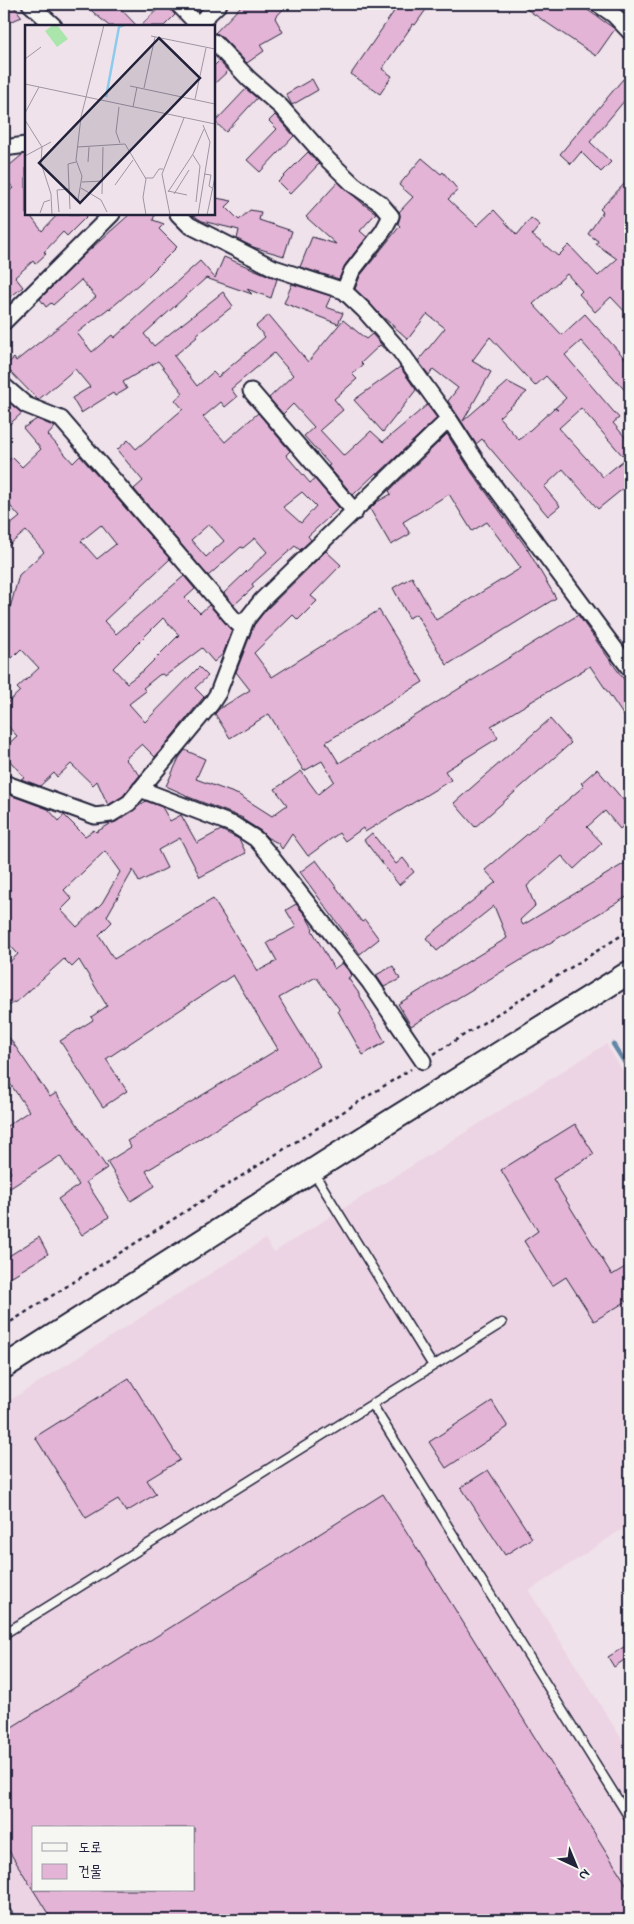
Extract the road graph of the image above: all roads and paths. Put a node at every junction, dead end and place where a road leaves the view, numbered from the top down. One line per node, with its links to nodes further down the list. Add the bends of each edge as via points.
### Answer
1 (30, 4): 5 (street)
2 (178, 4): 6 (street)
3 (219, 4): 7 (street)
4 (598, 4): 8 (street)
5 (53, 25)
6 (197, 25)
7 (199, 25)
8 (630, 32)
9 (215, 43): 14 (street, via 281,107 327,159 391,216 352,272)
10 (25, 145): 11 (street)
11 (4, 148)
12 (111, 215): 15 (street)
13 (179, 215): 14 (street, via 189,224 274,268)
14 (344, 291): 18 (street, via 400,351)
15 (4, 322)
16 (4, 386): 20 (street, via 26,405 61,419 238,623)
17 (251, 391): 19 (street)
18 (449, 419): 19 (street); 21 (street, via 480,467)
19 (356, 512): 20 (street, via 262,600)
20 (246, 620): 23 (street, via 218,693)
21 (630, 669)
22 (4, 784): 23 (street, via 95,816 111,814 129,802)
23 (140, 789): 26 (street, via 234,825 256,839 370,983)
24 (630, 930): 26 (path)
25 (630, 972): 27 (main road)
26 (423, 1061): 29 (path)
27 (312, 1171): 30 (lane); 31 (main road)
28 (502, 1323): 30 (lane)
29 (4, 1326)
30 (434, 1366): 32 (lane)
31 (4, 1367)
32 (372, 1404): 33 (lane); 34 (lane)
33 (4, 1634)
34 (630, 1819)
35 (4, 1909): 36 (lane)
36 (11, 1920)

